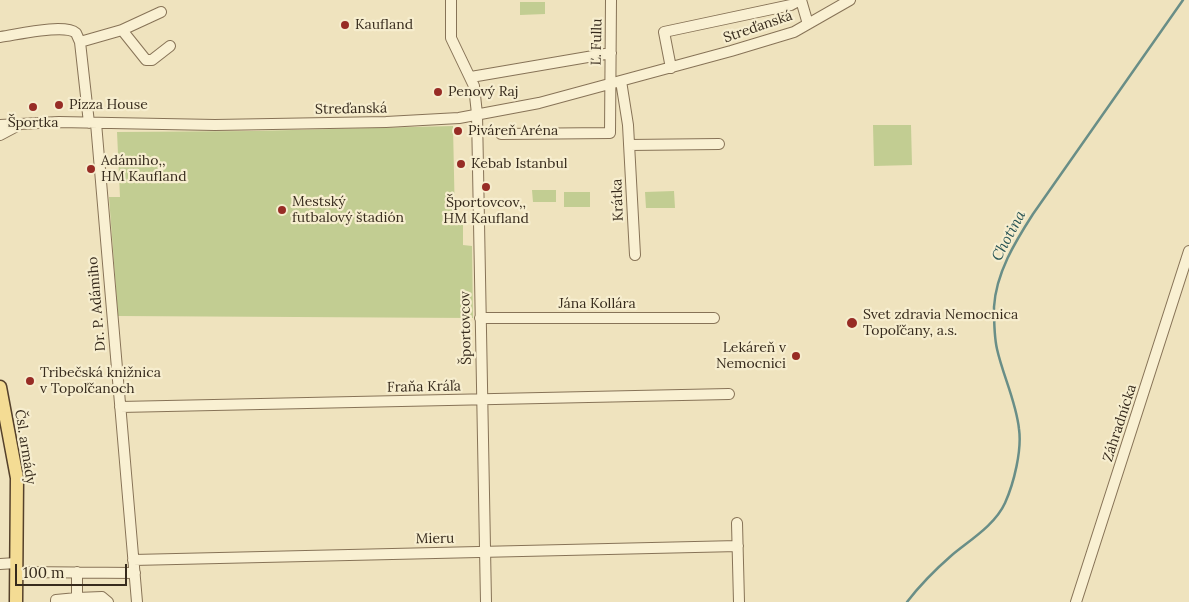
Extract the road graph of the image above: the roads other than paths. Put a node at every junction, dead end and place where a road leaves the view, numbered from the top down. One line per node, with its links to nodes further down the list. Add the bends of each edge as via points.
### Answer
1 (451, 0): 13 (street, Športovcov, via 451,38)
2 (611, 0): 11 (street, Ľ. Fullu)
3 (801, 0): 6 (street); 12 (street, Streďanská, via 791,5 664,32)
4 (850, 0): 6 (street, Streďanská)
5 (161, 12): 7 (street)
6 (808, 24): 12 (street, Streďanská, via 794,32)
7 (122, 30): 9 (street); 10 (street, via 146,60 152,60)
8 (0, 37): 9 (street, via 68,28)
9 (80, 42): 17 (street)
10 (170, 46)
11 (610, 53): 13 (street); 15 (street, Ľ. Fullu)
12 (671, 68): 14 (street, Streďanská)
13 (471, 77): 16 (street, Športovcov)
14 (621, 81): 15 (street, Streďanská); 23 (street, Krátka)
15 (610, 84): 16 (street, Streďanská, via 539,103); 20 (street, via 610,133)
16 (477, 114): 17 (street, Streďanská, via 386,122); 26 (street, Športovcov)
17 (92, 123): 19 (street, Streďanská); 31 (street, Dr. P. Adámiho, via 102,198)
18 (0, 125): 19 (street, Streďanská)
19 (18, 125): 21 (street, Streďanská)
20 (501, 134)
21 (0, 135)
22 (719, 144): 23 (street)
23 (629, 145): 25 (street, Krátka)
24 (1189, 251): 47 (street, Záhradnícka)
25 (635, 255)
26 (480, 318): 27 (street, Jána Kollára); 30 (street, Športovcov)
27 (714, 318)
28 (0, 387): 37 (main road, Čsl. armády, via 17,478)
29 (729, 394): 30 (street, Fraňa Kráľa)
30 (482, 399): 31 (street, Fraňa Kráľa); 34 (street, Športovcov)
31 (120, 407): 35 (street, Dr. P. Adámiho)
32 (737, 523): 33 (street)
33 (738, 546): 34 (street, Mieru); 46 (street)
34 (485, 552): 35 (street, Mieru); 45 (street, Športovcov)
35 (134, 560): 39 (street, Dr. P. Adámiho)
36 (0, 564): 37 (street)
37 (16, 567): 38 (street); 41 (main road, Čsl. armády)
38 (77, 572): 39 (street); 40 (street)
39 (135, 573): 44 (street, Dr. P. Adámiho)
40 (77, 598): 42 (street); 43 (street, via 102,597)
41 (16, 602)
42 (56, 602)
43 (108, 602)
44 (137, 602)
45 (486, 602)
46 (739, 602)
47 (1076, 602)

